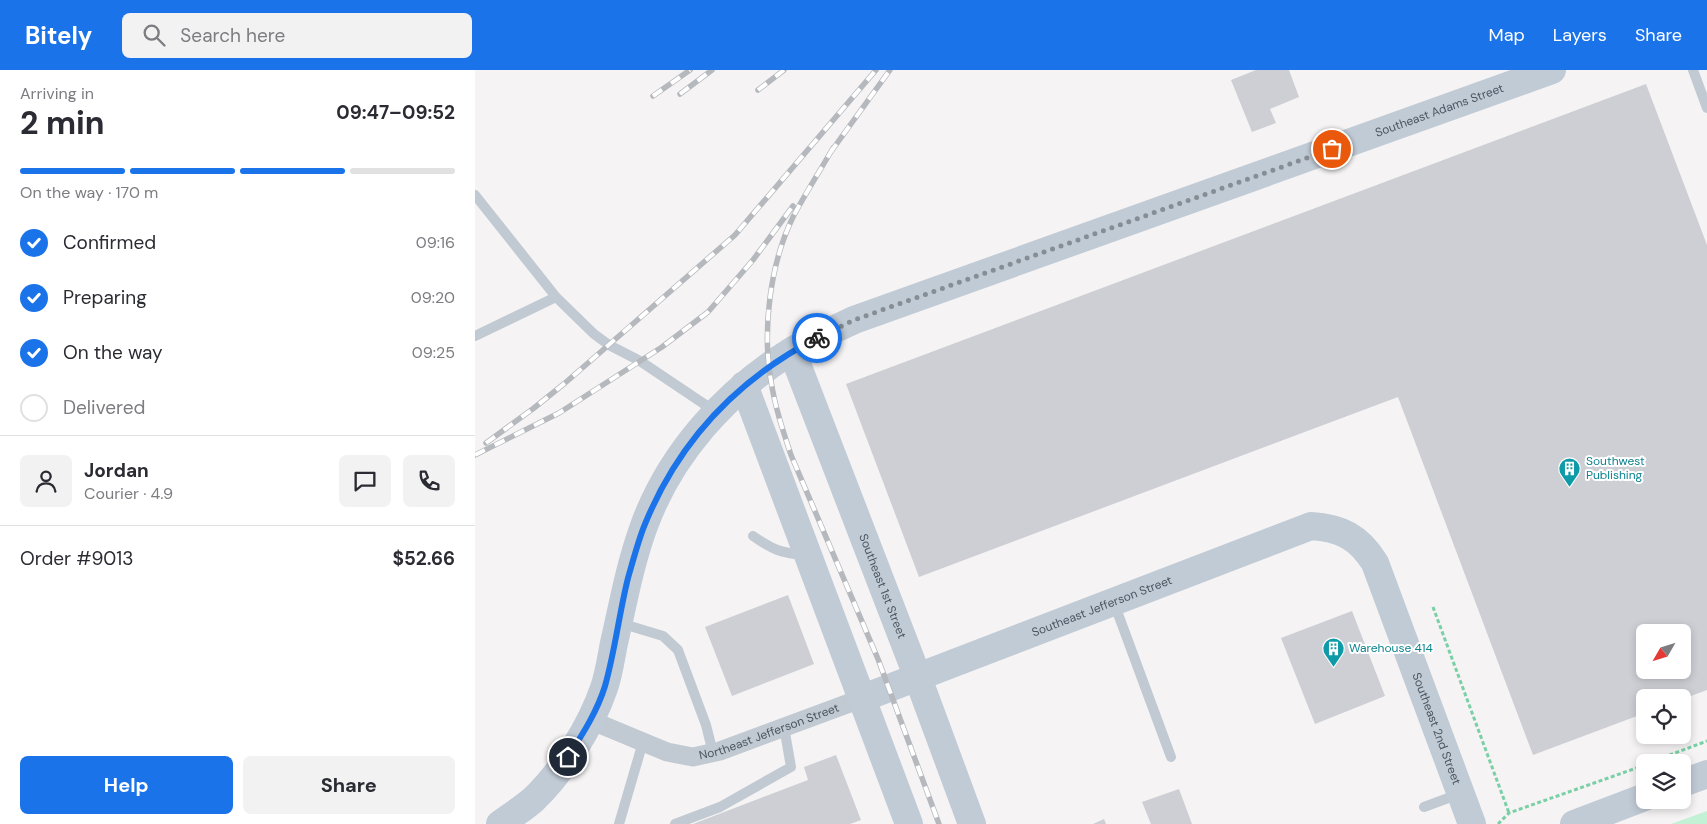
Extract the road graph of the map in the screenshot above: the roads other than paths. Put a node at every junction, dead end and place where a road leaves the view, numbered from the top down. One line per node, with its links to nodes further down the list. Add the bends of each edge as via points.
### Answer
1 (1552, 70): 7 (street, Southeast Adams Street, via 854,320)
2 (1693, 70): 3 (lane)
3 (1707, 108)
4 (475, 195): 5 (lane)
5 (556, 297): 6 (lane); 9 (lane, via 609,345 640,361)
6 (475, 336)
7 (792, 351): 8 (street, Southeast Adams Street); 15 (street, Southeast 1st Street)
8 (744, 385): 9 (street, Southeast Adams Street); 12 (street)
9 (717, 412): 14 (street, Southeast Adams Street, via 679,459 660,491 644,526)
10 (1343, 532): 13 (street, Southeast Jefferson Street, via 1311,526); 24 (street, Southeast 2nd Street, via 1367,550 1375,563)
11 (753, 536): 12 (lane, via 786,554)
12 (809, 555): 16 (street)
13 (1114, 602): 15 (street, Southeast Jefferson Street); 21 (lane)
14 (619, 623): 17 (street, Southeast Adams Street, via 605,687); 20 (lane, via 663,636 678,650)
15 (918, 678): 16 (street, Southeast Jefferson Street); 31 (street, Southeast 1st Street)
16 (863, 698): 18 (street, Northeast Jefferson Street); 30 (street)
17 (590, 720): 19 (street, Northeast Jefferson Street); 27 (street, Southeast Adams Street, via 547,784)
18 (784, 727): 20 (street, Northeast Jefferson Street); 29 (lane, via 791,767 721,807)
19 (643, 742): 20 (street, Northeast Jefferson Street, via 667,752 693,757); 28 (lane)
20 (713, 753)
21 (1171, 757)
22 (1707, 774): 23 (street)
23 (1691, 780)
24 (1461, 793): 26 (lane); 32 (street, Southeast 2nd Street)
25 (1636, 800): 33 (street)
26 (1425, 807)
27 (501, 824)
28 (619, 824)
29 (675, 824)
30 (909, 824)
31 (971, 824)
32 (1472, 824)
33 (1574, 824)

